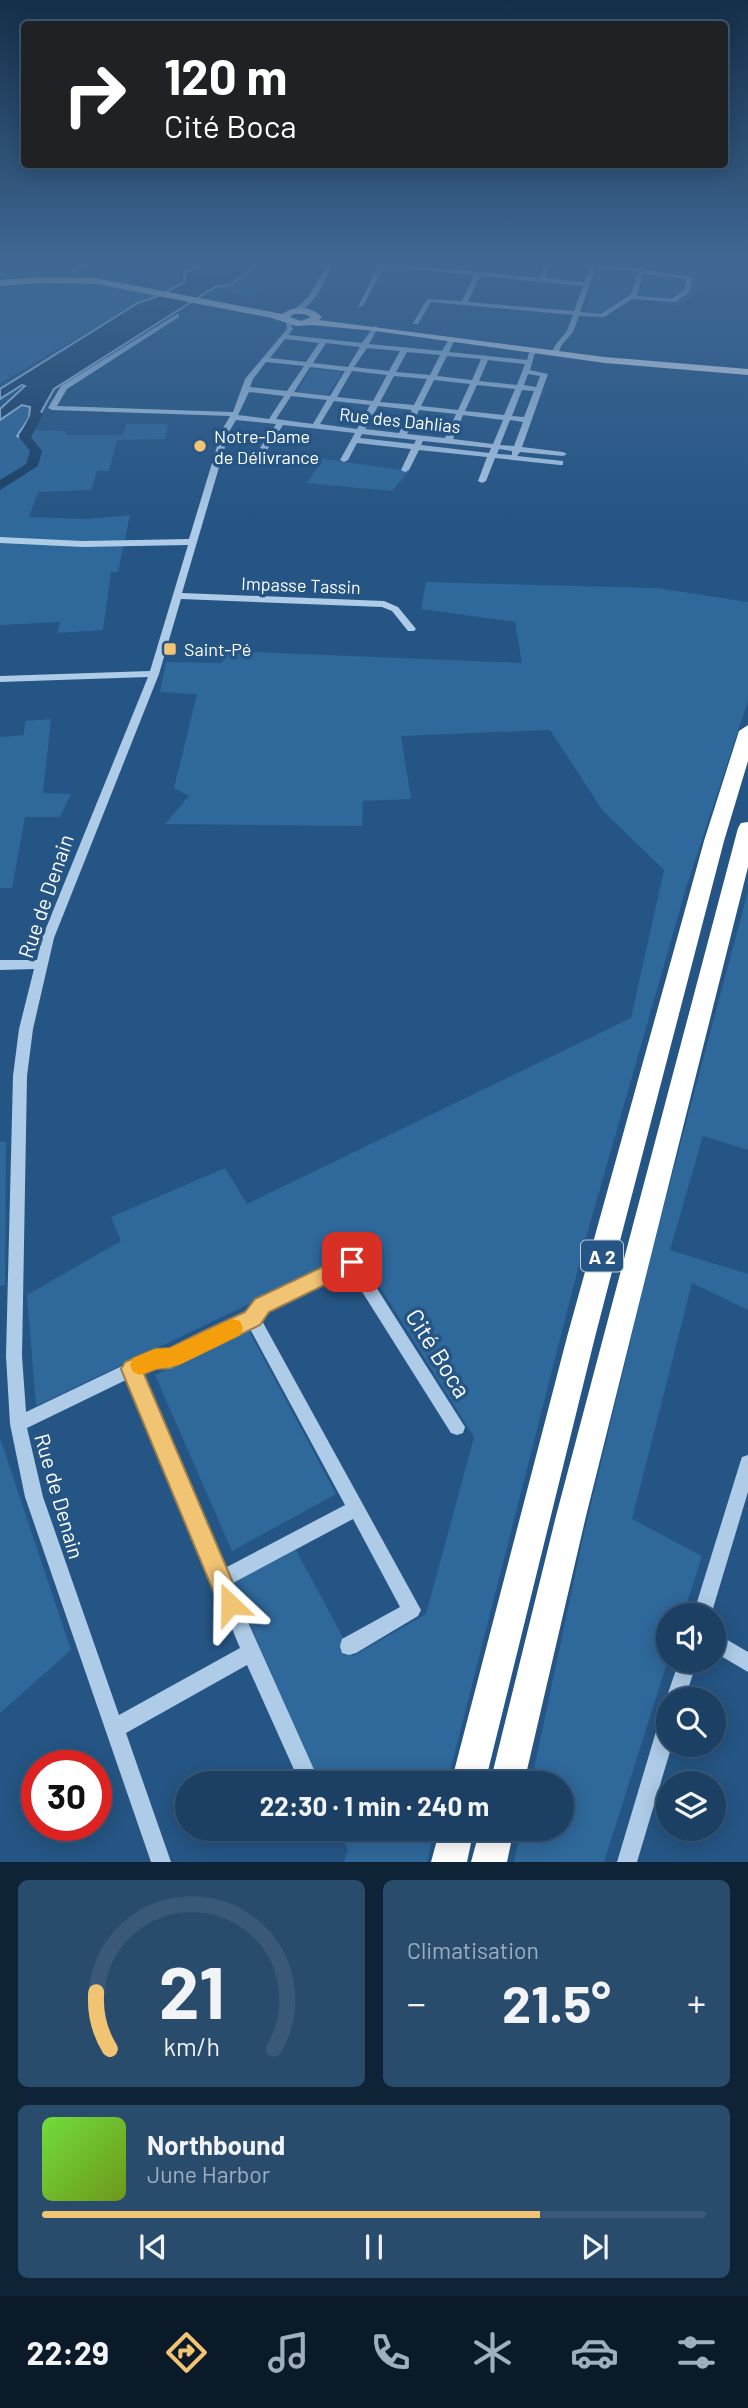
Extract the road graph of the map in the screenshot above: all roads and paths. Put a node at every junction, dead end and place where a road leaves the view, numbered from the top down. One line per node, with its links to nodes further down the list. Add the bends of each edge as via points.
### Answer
1 (534, 350): 13 (street)
2 (122, 351): 29 (street, via 64,388 52,408)
3 (272, 351): 12 (street)
4 (318, 351): 14 (street)
5 (360, 351): 15 (street)
6 (404, 351): 18 (street)
7 (423, 351): 9 (street)
8 (540, 351): 10 (main road)
9 (444, 353): 11 (street); 19 (street)
10 (555, 353): 17 (main road)
11 (486, 357): 13 (street); 21 (street)
12 (264, 360): 14 (street); 23 (street)
13 (530, 362): 16 (street)
14 (309, 365): 15 (street); 24 (street)
15 (349, 369): 18 (street); 25 (street)
16 (525, 372): 20 (street); 22 (street)
17 (748, 373)
18 (392, 374): 19 (street); 26 (street)
19 (431, 378): 21 (street); 27 (street)
20 (541, 381): 22 (street); 31 (street)
21 (474, 383): 22 (street); 28 (street)
22 (520, 387): 30 (street)
23 (245, 390): 24 (street); 29 (street)
24 (289, 394): 25 (street); 32 (street)
25 (332, 399): 26 (street); 34 (street)
26 (375, 404): 27 (street); 35 (street)
27 (416, 408): 28 (street); 36 (street)
28 (461, 413): 30 (street); 39 (street)
29 (234, 415): 32 (street, Rue des Dahlias); 40 (street)
30 (508, 418): 31 (street); 41 (street)
31 (527, 420): 44 (street)
32 (271, 421): 33 (street, Rue des Dahlias)
33 (281, 422): 34 (street, Rue des Dahlias); 43 (street)
34 (315, 426): 35 (street, Rue des Dahlias)
35 (360, 431): 36 (street, Rue des Dahlias); 38 (street)
36 (402, 436): 37 (street, Rue des Dahlias)
37 (420, 438): 39 (street, Rue des Dahlias); 42 (street)
38 (355, 440): 42 (street); 47 (street)
39 (449, 441): 41 (street, Rue des Dahlias)
40 (222, 444): 51 (street, Rue de Denain)
41 (496, 446): 44 (street, Rue des Dahlias); 45 (street)
42 (416, 447): 45 (street); 48 (street)
43 (264, 448)
44 (515, 453): 45 (street); 46 (street)
45 (492, 456): 49 (street)
46 (561, 458)
47 (344, 460)
48 (405, 470)
49 (482, 481)
50 (0, 540): 51 (street)
51 (194, 542): 52 (street, Rue de Denain)
52 (179, 596): 53 (street, Impasse Tassin, via 384,604 395,609); 54 (street, Rue de Denain)
53 (411, 629)
54 (154, 674): 55 (street); 58 (street, Rue de Denain, via 61,903)
55 (0, 679)
56 (748, 731): 75 (highway, A 2, via 584,1324)
57 (748, 828): 76 (highway, A 2, via 574,1503)
58 (42, 964): 59 (street); 62 (street, Rue de Denain, via 26,1029 18,1100 14,1356)
59 (0, 965)
60 (252, 1318): 61 (street, Cité Boca, via 171,1358); 63 (street, Cité Boca, via 262,1306 352,1262); 65 (street)
61 (132, 1369): 62 (street, Cité Boca); 66 (street)
62 (18, 1424): 72 (street, Rue de Denain, via 34,1497)
63 (457, 1427)
64 (748, 1463): 67 (street)
65 (356, 1508): 66 (street); 68 (street, via 412,1610)
66 (220, 1580): 70 (street)
67 (706, 1603)
68 (349, 1646)
69 (726, 1649): 71 (street)
70 (251, 1652): 72 (street); 74 (street)
71 (748, 1663)
72 (115, 1728): 79 (street, Rue de Denain)
73 (658, 1757): 82 (street)
74 (305, 1771)
75 (471, 1771)
76 (511, 1771)
77 (454, 1841): 80 (highway)
78 (494, 1841): 81 (highway)
79 (161, 1862)
80 (449, 1862)
81 (489, 1862)
82 (627, 1862)

